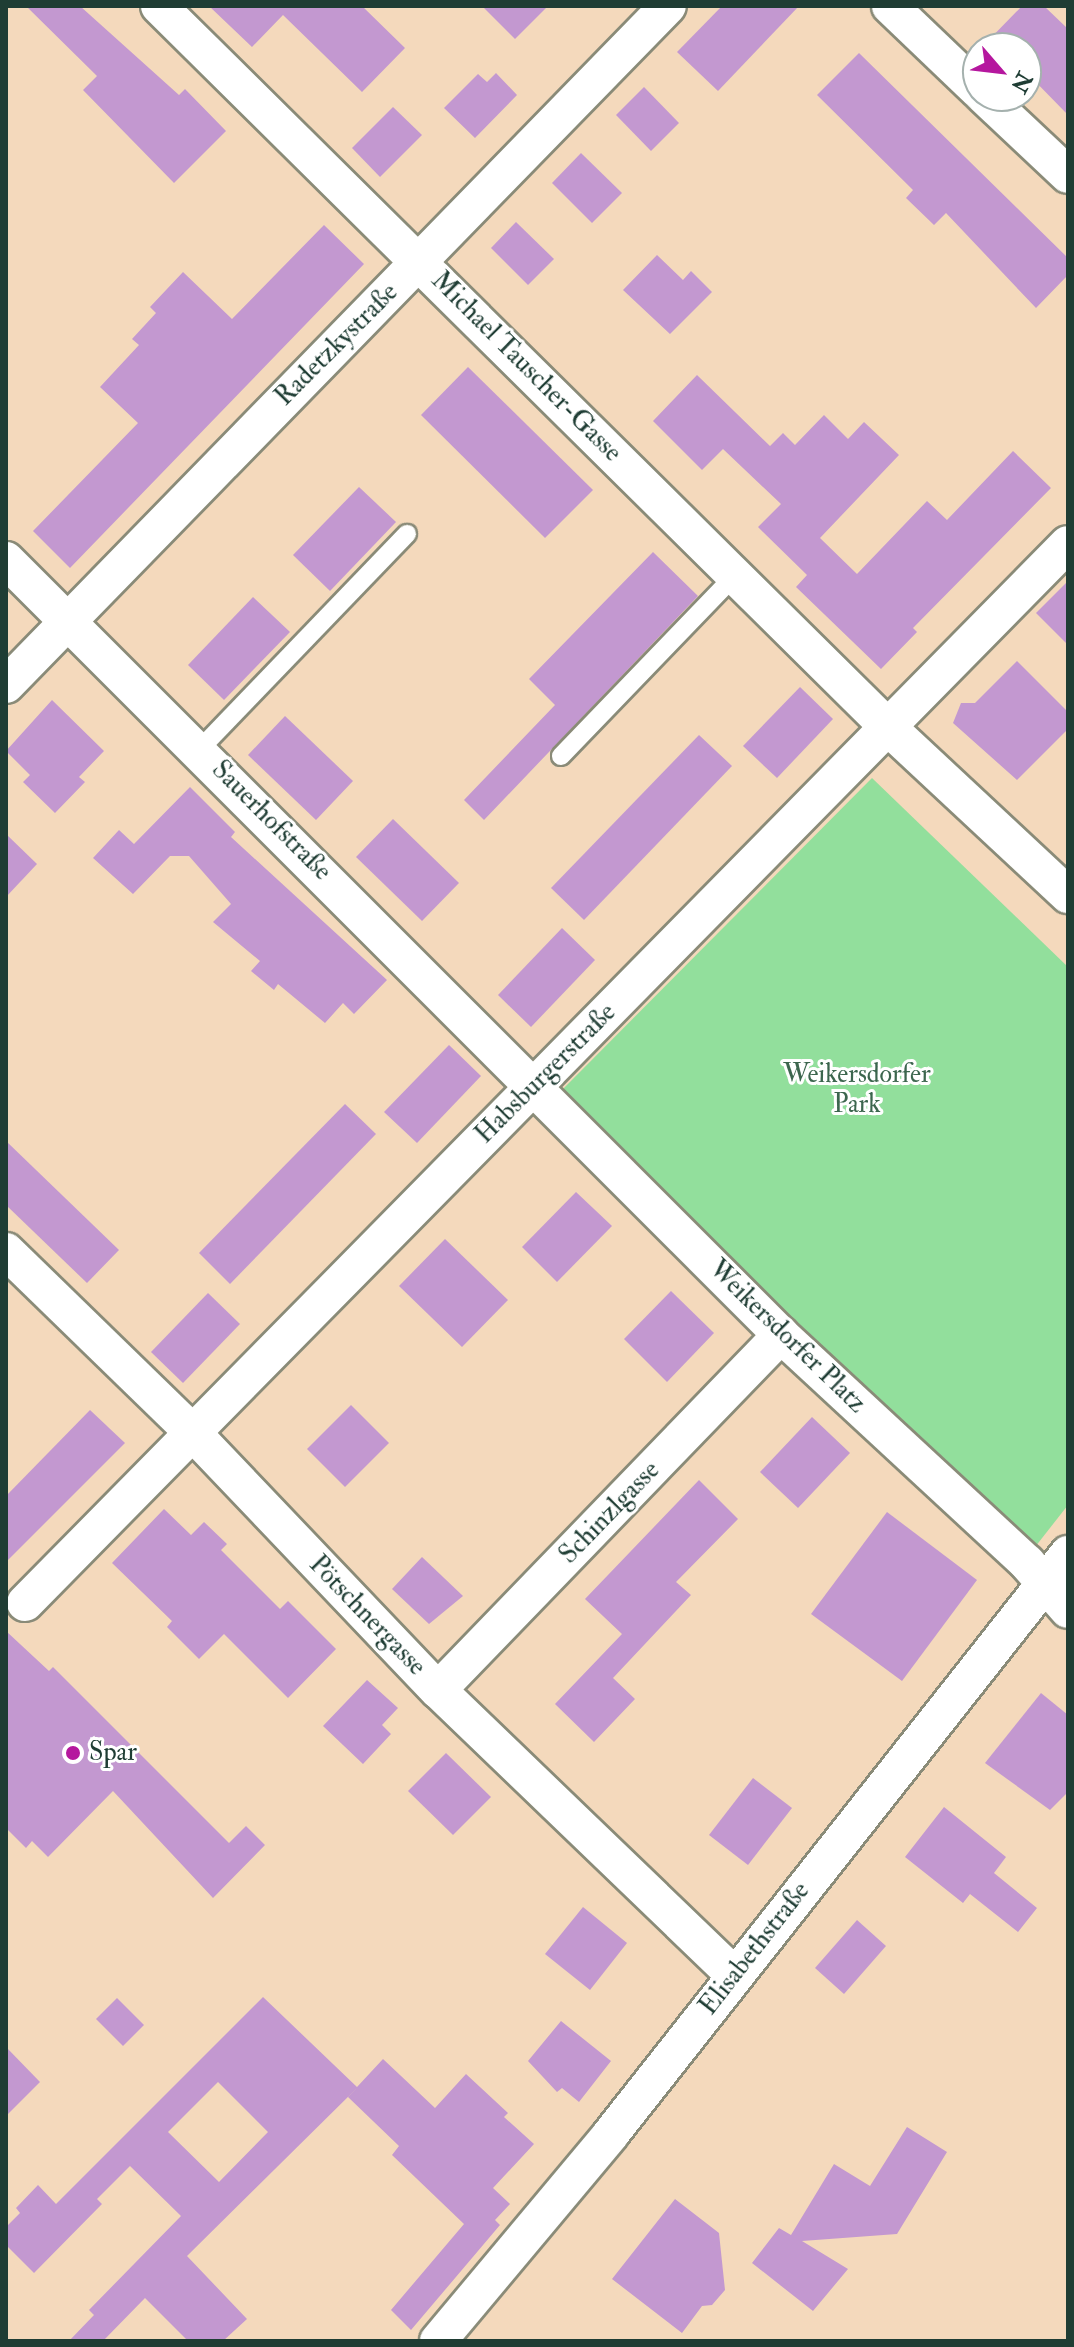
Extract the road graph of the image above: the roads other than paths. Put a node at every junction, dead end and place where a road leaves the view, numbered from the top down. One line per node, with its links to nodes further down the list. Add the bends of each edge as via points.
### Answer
1 (159, 6): 7 (street, Michael Tauscher-Gasse)
2 (668, 6): 7 (street, Radetzkystraße)
3 (890, 6): 4 (street)
4 (962, 75)
5 (1001, 112): 6 (street)
6 (1068, 175)
7 (420, 261): 11 (street, Michael Tauscher-Gasse); 12 (street, Radetzkystraße)
8 (407, 534): 15 (lane)
9 (1068, 544): 14 (street, Habsburgerstraße)
10 (6, 560): 12 (street, Sauerhofstraße)
11 (735, 575): 14 (street, Michael Tauscher-Gasse); 16 (lane)
12 (67, 619): 13 (street, Radetzkystraße); 15 (street, Sauerhofstraße)
13 (6, 685)
14 (891, 730): 17 (street); 18 (street, Habsburgerstraße)
15 (199, 750): 18 (street, Sauerhofstraße)
16 (561, 756)
17 (1068, 895)
18 (536, 1084): 20 (street, Weikersdorfer Platz); 21 (street, Habsburgerstraße)
19 (6, 1251): 21 (street, Pötschnergasse)
20 (781, 1335): 23 (street, Weikersdorfer Platz); 26 (street, Schinzlgasse)
21 (191, 1431): 24 (street, Habsburgerstraße); 26 (street, Pötschnergasse)
22 (1068, 1554): 23 (street, Elisabethstraße)
23 (1044, 1583): 25 (street); 27 (street, Elisabethstraße)
24 (25, 1603)
25 (1068, 1610)
26 (438, 1690): 27 (street, Pötschnergasse)
27 (734, 1975): 28 (street, Elisabethstraße)
28 (438, 2341)

